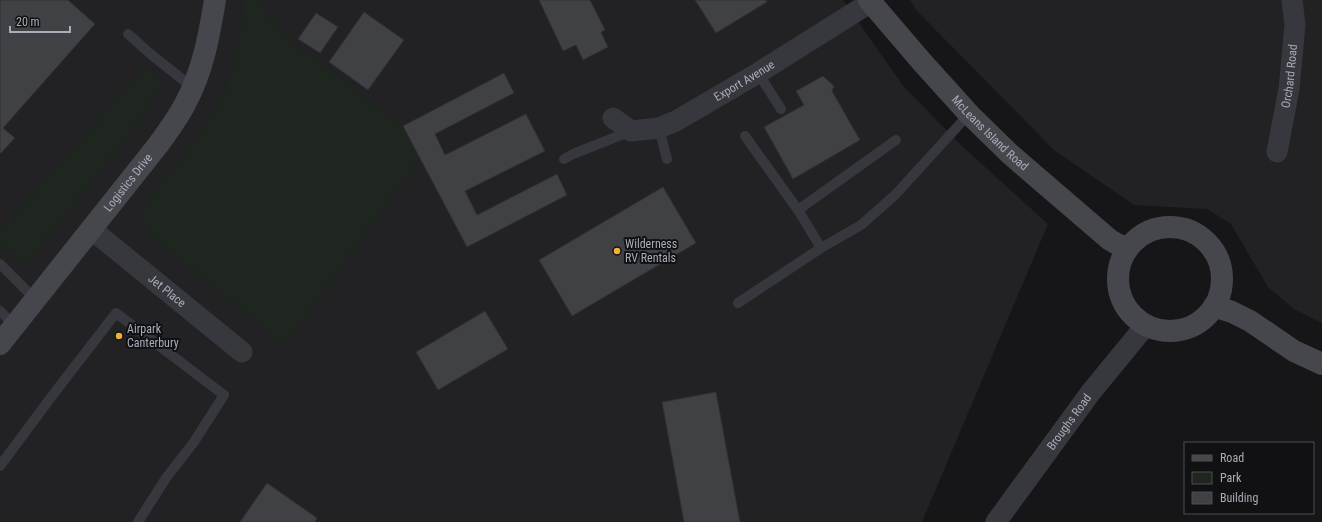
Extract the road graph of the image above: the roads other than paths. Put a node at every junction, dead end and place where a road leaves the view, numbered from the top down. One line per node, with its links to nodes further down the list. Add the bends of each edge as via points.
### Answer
1 (215, 0): 6 (main road, Logistics Drive, via 203,61)
2 (1292, 0): 14 (street, Orchard Road, via 1295,25 1289,90)
3 (870, 1): 5 (street, Export Avenue); 8 (main road, McLeans Island Road)
4 (128, 34): 6 (lane)
5 (758, 73): 7 (lane); 10 (street, Export Avenue, via 676,121)
6 (192, 87): 18 (main road, Logistics Drive, via 175,122)
7 (781, 109)
8 (969, 114): 19 (main road, McLeans Island Road, via 1010,154 1110,240); 20 (lane, via 896,195 861,225)
9 (613, 118): 11 (street)
10 (659, 128): 11 (street, Export Avenue); 16 (lane)
11 (631, 132): 15 (lane)
12 (745, 136): 17 (lane)
13 (896, 140): 17 (lane)
14 (1277, 152)
15 (564, 159)
16 (668, 159)
17 (798, 210): 20 (lane)
18 (91, 229): 22 (main road, Logistics Drive); 29 (street, Jet Place)
19 (1128, 247): 24 (main road, via 1141,235 1157,228 1175,227 1192,232 1206,241 1217,256 1222,272 1221,290); 26 (main road, via 1121,260 1118,275 1119,291 1134,317)
20 (821, 248): 23 (lane)
21 (0, 264): 22 (lane)
22 (36, 300): 27 (main road, Logistics Drive)
23 (738, 303)
24 (1214, 306): 26 (main road, via 1204,318 1176,331); 30 (main road, via 1250,321 1294,351)
25 (0, 311): 27 (lane)
26 (1146, 325): 33 (street, Broughs Road, via 1091,392)
27 (16, 326): 28 (main road, Logistics Drive)
28 (0, 344)
29 (242, 352)
30 (1322, 364)
31 (0, 466): 32 (lane, via 116,313 224,395)
32 (138, 522)
33 (996, 522)

